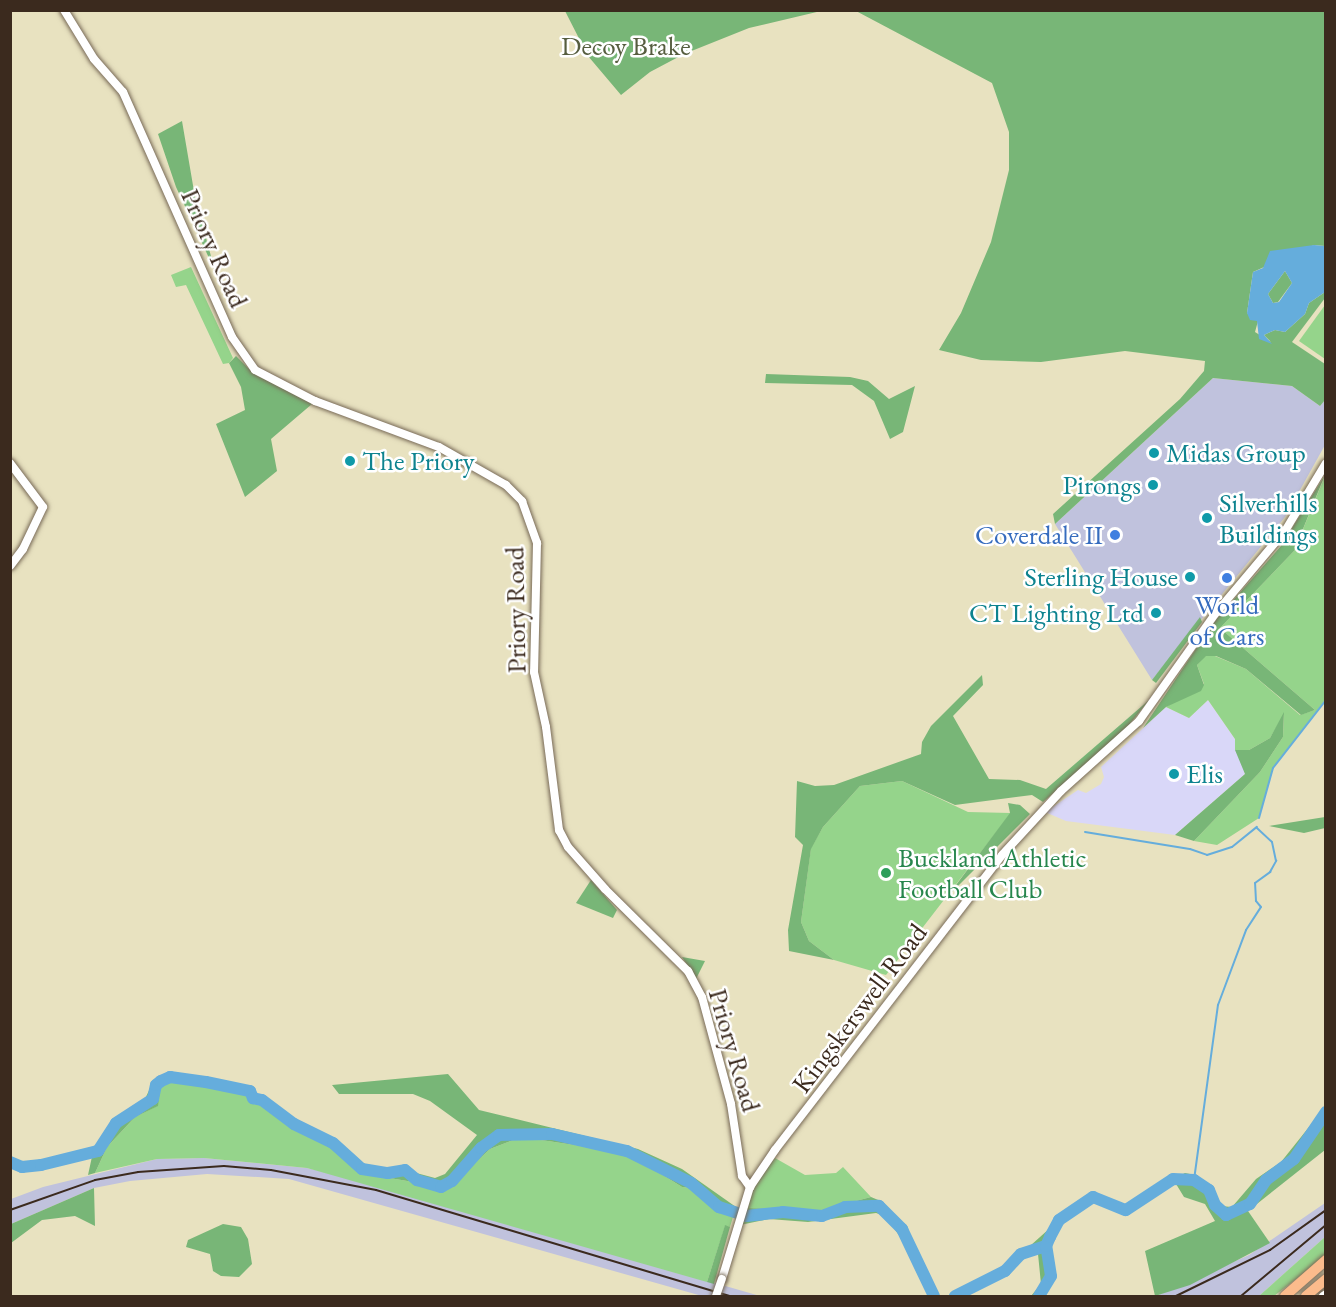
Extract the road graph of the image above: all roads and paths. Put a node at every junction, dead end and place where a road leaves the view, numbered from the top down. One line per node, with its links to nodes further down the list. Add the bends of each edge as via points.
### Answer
1 (64, 10): 5 (street, Priory Road, via 94,59 123,92 232,336 255,370 315,400 439,447 506,485 522,501 537,543 534,672 546,727 559,830 605,889 688,971 702,997 731,1104 742,1176)
2 (10, 463): 4 (street, via 43,507 23,549)
3 (1326, 463): 5 (street, Kingskerswell Road, via 1285,531 1215,615 1139,721 1041,810 1002,855)
4 (10, 566)
5 (750, 1187): 8 (street, Kingskerswell Road, bridge)
6 (1326, 1260): 9 (highway)
7 (1326, 1279): 10 (highway)
8 (716, 1296)
9 (1285, 1296)
10 (1306, 1296)

